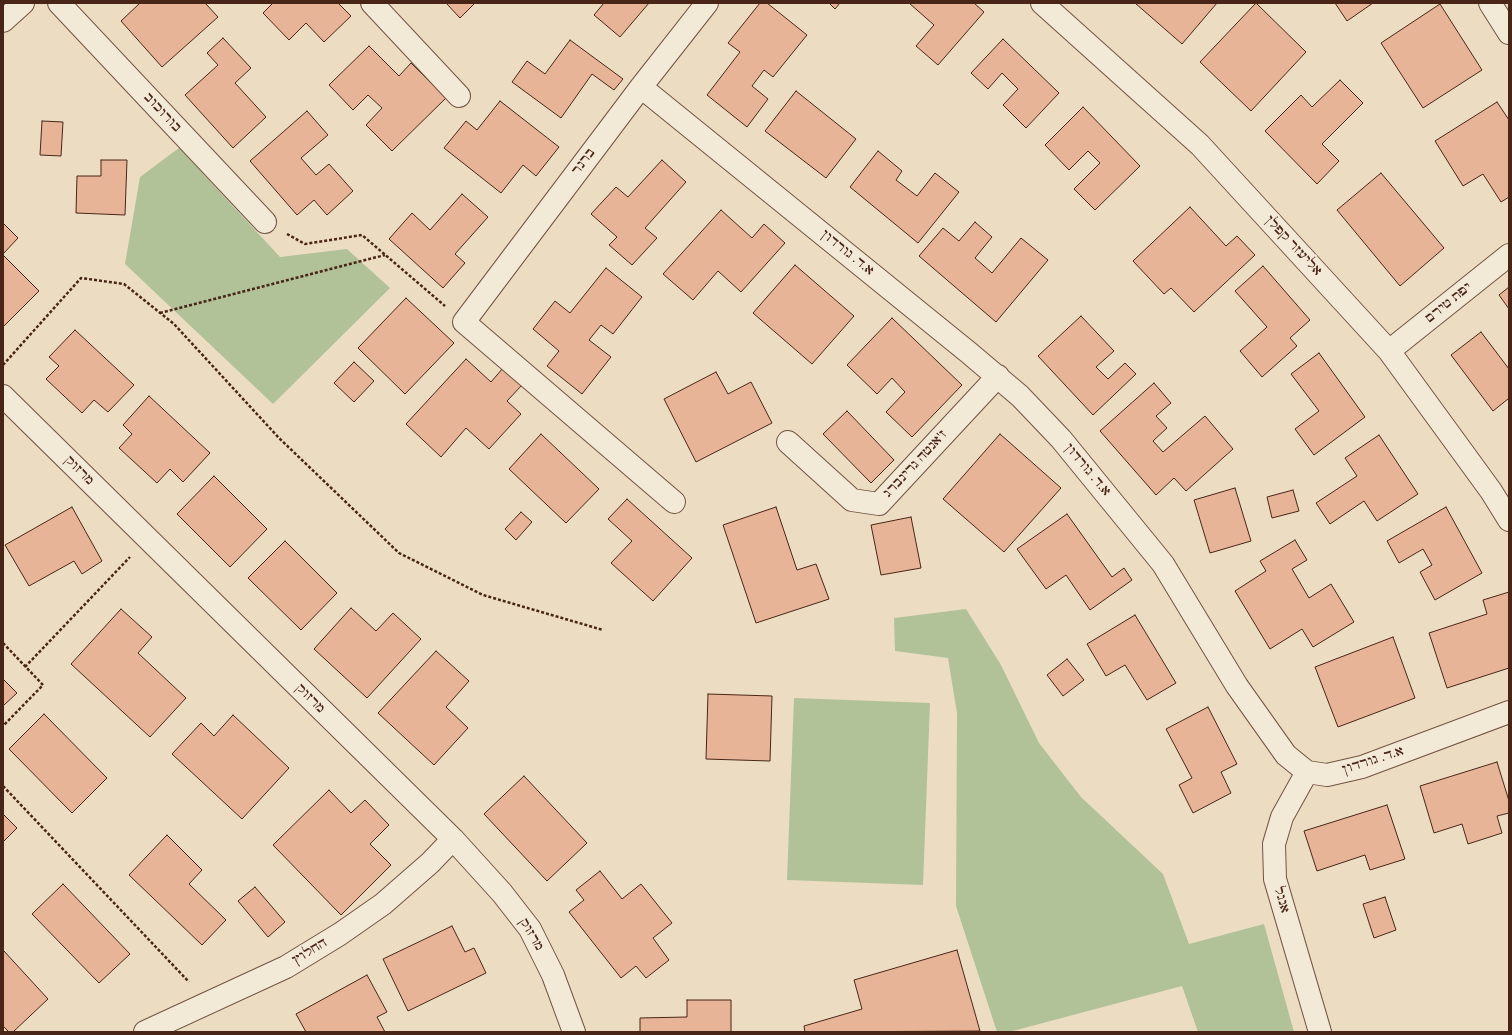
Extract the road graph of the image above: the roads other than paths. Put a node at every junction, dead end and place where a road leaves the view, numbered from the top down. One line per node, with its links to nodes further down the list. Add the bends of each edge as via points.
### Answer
1 (23, 3): 7 (street)
2 (59, 3): 11 (street, בורוכוב)
3 (372, 3): 10 (street)
4 (707, 3): 9 (street, ברנר)
5 (1042, 3): 13 (street, אליעזר קפלן, via 1200,145)
6 (1490, 3): 8 (street)
7 (3, 21)
8 (1509, 33)
9 (641, 87): 14 (street, א.ד. גורדון); 17 (street, ברנר, via 464,322)
10 (459, 96)
11 (265, 222)
12 (1509, 255): 13 (street, יפת טירם)
13 (1389, 351): 18 (street, אליעזר קפלן, via 1491,491)
14 (998, 376): 16 (street, ז'אנטה גרינברג, via 879,504 852,500); 20 (street, א.ד. גורדון, via 1061,439 1163,564 1237,686 1286,755)
15 (3, 396): 21 (street, מרזוק)
16 (788, 442)
17 (674, 502)
18 (1509, 520)
19 (1509, 712): 20 (street, א.ד. גורדון, via 1362,767 1327,775)
20 (1307, 772): 24 (street, אנגל, via 1282,817 1274,844 1275,879)
21 (453, 839): 22 (street, החלוץ, via 383,904 340,934 286,967); 23 (street, מרזוק, via 502,893 530,930 553,975)
22 (145, 1032)
23 (574, 1032)
24 (1320, 1032)

